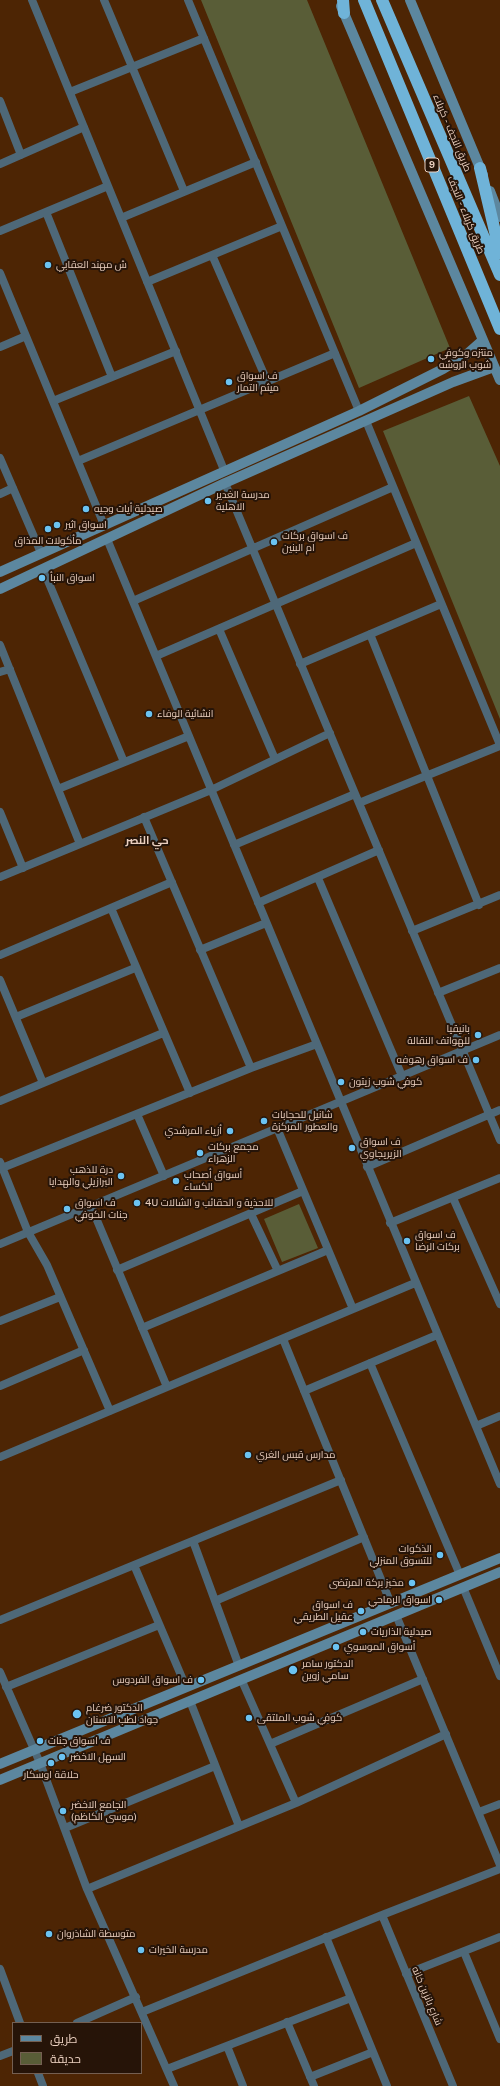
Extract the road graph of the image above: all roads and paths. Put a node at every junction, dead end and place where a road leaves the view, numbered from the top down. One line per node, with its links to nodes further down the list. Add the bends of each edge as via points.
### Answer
1 (32, 0): 12 (street)
2 (104, 0): 11 (street)
3 (188, 0): 10 (street)
4 (339, 0): 9 (street)
5 (343, 0): 9 (highway)
6 (364, 0): 31 (highway, طريق کربلاء - النجف / 9)
7 (382, 0): 29 (highway, طريق النجف - کربلاء / 9)
8 (410, 0): 18 (street)
9 (344, 14): 33 (street)
10 (204, 38): 11 (street); 16 (street)
11 (132, 66): 12 (street); 20 (street)
12 (70, 92): 14 (street)
13 (0, 102): 15 (street)
14 (84, 127): 15 (street); 19 (street)
15 (21, 155): 17 (street)
16 (256, 162): 20 (street); 24 (street)
17 (0, 164)
18 (480, 168): 23 (street); 26 (highway)
19 (108, 186): 21 (street); 22 (street)
20 (184, 191): 22 (street)
21 (46, 212): 25 (street); 39 (street)
22 (121, 218): 30 (street)
23 (500, 218)
24 (282, 226): 27 (street); 36 (street)
25 (0, 231)
26 (500, 253)
27 (212, 255): 30 (street); 41 (street)
28 (0, 274): 32 (street)
29 (500, 275)
30 (147, 282): 35 (street)
31 (500, 329)
32 (26, 336): 34 (street); 43 (street)
33 (483, 340): 37 (street); 38 (street, via 466,355)
34 (0, 347)
35 (176, 351): 39 (street); 44 (street)
36 (335, 353): 41 (street); 45 (street)
37 (494, 367): 40 (street); 42 (street)
38 (443, 369): 42 (street, via 452,370 455,378); 45 (street)
39 (112, 377): 43 (street)
40 (500, 380)
41 (267, 381): 44 (street)
42 (453, 382): 46 (street)
43 (53, 400): 48 (street)
44 (199, 409): 48 (street); 49 (street)
45 (359, 410): 49 (street)
46 (366, 421): 50 (street); 51 (street)
47 (0, 458): 52 (street)
48 (78, 461): 54 (street)
49 (224, 470): 54 (street)
50 (225, 483): 55 (street); 57 (street)
51 (393, 486): 56 (street); 57 (street)
52 (13, 488): 53 (street); 58 (street)
53 (0, 494)
54 (104, 525): 58 (street)
55 (107, 539): 59 (street); 63 (street)
56 (416, 542): 64 (street); 65 (street)
57 (252, 549): 63 (street); 64 (street)
58 (41, 553): 60 (street)
59 (43, 569): 61 (street); 77 (street)
60 (3, 570): 61 (street, via 5,578)
61 (13, 583): 62 (street)
62 (0, 589)
63 (133, 601): 69 (street)
64 (275, 603): 66 (street); 70 (street)
65 (441, 604): 67 (street); 75 (street)
66 (219, 629): 69 (street); 76 (street)
67 (370, 634): 70 (street); 78 (street)
68 (0, 645): 71 (street)
69 (156, 656): 74 (street)
70 (300, 664): 73 (street)
71 (10, 669): 72 (street); 79 (street)
72 (0, 672)
73 (330, 733): 76 (street); 81 (street)
74 (189, 736): 77 (street); 80 (street)
75 (500, 745): 78 (street)
76 (275, 759): 80 (street)
77 (124, 762): 79 (street)
78 (427, 776): 82 (street); 94 (street)
79 (58, 788): 85 (street)
80 (211, 790): 84 (street); 86 (street)
81 (355, 794): 82 (street); 86 (street)
82 (359, 803): 87 (street)
83 (0, 812): 88 (street)
84 (144, 818): 85 (street); 91 (street)
85 (80, 844): 88 (street)
86 (234, 845): 93 (street)
87 (379, 850): 90 (street); 97 (street)
88 (23, 868): 89 (street)
89 (0, 877)
90 (318, 878): 93 (street); 110 (street)
91 (172, 882): 95 (street); 98 (street)
92 (500, 895): 94 (street)
93 (258, 903): 96 (street)
94 (478, 905): 97 (street)
95 (111, 908): 99 (street); 100 (street)
96 (266, 923): 98 (street); 107 (street)
97 (412, 931): 103 (street)
98 (200, 950): 109 (street)
99 (0, 955)
100 (135, 968): 104 (street); 105 (street)
101 (500, 968): 103 (street)
102 (0, 980): 104 (street)
103 (438, 993): 108 (street)
104 (16, 1017): 111 (street)
105 (164, 1033): 111 (street); 112 (street)
106 (500, 1034): 108 (street)
107 (317, 1044): 109 (street); 114 (street)
108 (462, 1049): 110 (street); 117 (street)
109 (251, 1068): 112 (street)
110 (402, 1076): 114 (street)
111 (43, 1082): 113 (street)
112 (190, 1093): 116 (street)
113 (0, 1101)
114 (340, 1102): 118 (street); 121 (street)
115 (500, 1110): 117 (street)
116 (137, 1114): 120 (street); 122 (street)
117 (489, 1115): 119 (street); 121 (street)
118 (276, 1128): 122 (street); 124 (street)
119 (500, 1140)
120 (1, 1165): 129 (street)
121 (368, 1167): 128 (street)
122 (164, 1176): 126 (street)
123 (500, 1178): 125 (street)
124 (303, 1191): 127 (street); 131 (street)
125 (453, 1198): 128 (street); 136 (street)
126 (91, 1206): 129 (street); 132 (street)
127 (251, 1214): 132 (street); 133 (street)
128 (390, 1223): 134 (street)
129 (28, 1232): 130 (street); 135 (street, via 47,1265)
130 (0, 1244)
131 (328, 1250): 133 (street); 137 (street)
132 (118, 1270): 139 (street)
133 (278, 1271): 139 (street)
134 (415, 1283): 137 (street); 140 (street)
135 (60, 1296): 138 (street); 142 (street)
136 (500, 1304)
137 (353, 1309): 141 (street)
138 (0, 1321)
139 (142, 1328): 145 (street)
140 (437, 1335): 143 (street); 149 (street)
141 (283, 1339): 145 (street); 146 (street)
142 (84, 1350): 144 (street); 147 (street)
143 (370, 1363): 146 (street); 158 (street)
144 (0, 1386)
145 (167, 1387): 147 (street)
146 (304, 1391): 151 (street)
147 (110, 1411): 150 (street)
148 (500, 1416): 149 (street)
149 (476, 1426): 152 (street)
150 (0, 1457)
151 (341, 1480): 153 (street); 154 (street)
152 (500, 1484)
153 (364, 1537): 160 (street); 161 (street)
154 (193, 1541): 156 (street); 160 (street)
155 (500, 1558): 158 (street)
156 (134, 1565): 163 (street); 164 (street)
157 (500, 1572): 159 (street)
158 (460, 1575): 161 (street)
159 (463, 1587): 162 (street); 167 (street)
160 (215, 1601): 165 (street)
161 (391, 1604): 165 (street)
162 (396, 1615): 168 (street); 169 (street)
163 (0, 1620)
164 (159, 1625): 170 (street); 171 (street)
165 (239, 1666): 171 (street)
166 (0, 1672): 170 (street)
167 (500, 1676)
168 (423, 1679): 173 (street); 175 (street)
169 (242, 1681): 172 (street); 175 (street)
170 (6, 1687): 176 (street)
171 (186, 1688): 174 (street)
172 (190, 1701): 177 (street); 181 (street)
173 (446, 1734): 184 (street); 186 (street)
174 (52, 1742): 176 (street); 177 (street, via 51,1751)
175 (270, 1744): 184 (street)
176 (33, 1750): 178 (street); 180 (street)
177 (57, 1756): 180 (street)
178 (14, 1758): 179 (street); 182 (street, via 21,1764)
179 (0, 1764)
180 (40, 1764): 182 (street); 188 (street)
181 (215, 1766): 187 (street); 188 (street)
182 (19, 1772): 183 (street)
183 (0, 1780)
184 (296, 1803): 187 (street)
185 (500, 1804): 186 (street)
186 (479, 1812): 189 (street)
187 (239, 1826): 191 (street)
188 (65, 1828): 191 (street)
189 (500, 1865)
190 (500, 1869): 192 (street)
191 (87, 1888): 199 (street)
192 (382, 1914): 193 (street); 197 (street, شارع بانزين خانه)
193 (326, 1937): 200 (street); 201 (street)
194 (500, 1937): 195 (street)
195 (464, 1952): 197 (street); 205 (street)
196 (0, 1969): 198 (street)
197 (406, 1974): 218 (street, شارع بانزين خانه)
198 (3, 1985): 202 (street)
199 (136, 1997): 201 (street); 203 (street)
200 (350, 1998): 204 (street); 208 (street)
201 (142, 2012): 210 (street)
202 (20, 2022)
203 (79, 2022)
204 (287, 2022): 206 (street); 212 (street)
205 (500, 2039)
206 (227, 2046): 210 (street); 215 (street)
207 (12, 2051): 209 (street)
208 (373, 2052): 212 (street); 217 (street)
209 (0, 2056)
210 (167, 2069): 214 (street)
211 (38, 2074): 213 (street)
212 (310, 2077): 216 (street)
213 (43, 2086)
214 (174, 2086)
215 (243, 2086)
216 (314, 2086)
217 (387, 2086)
218 (453, 2086)

